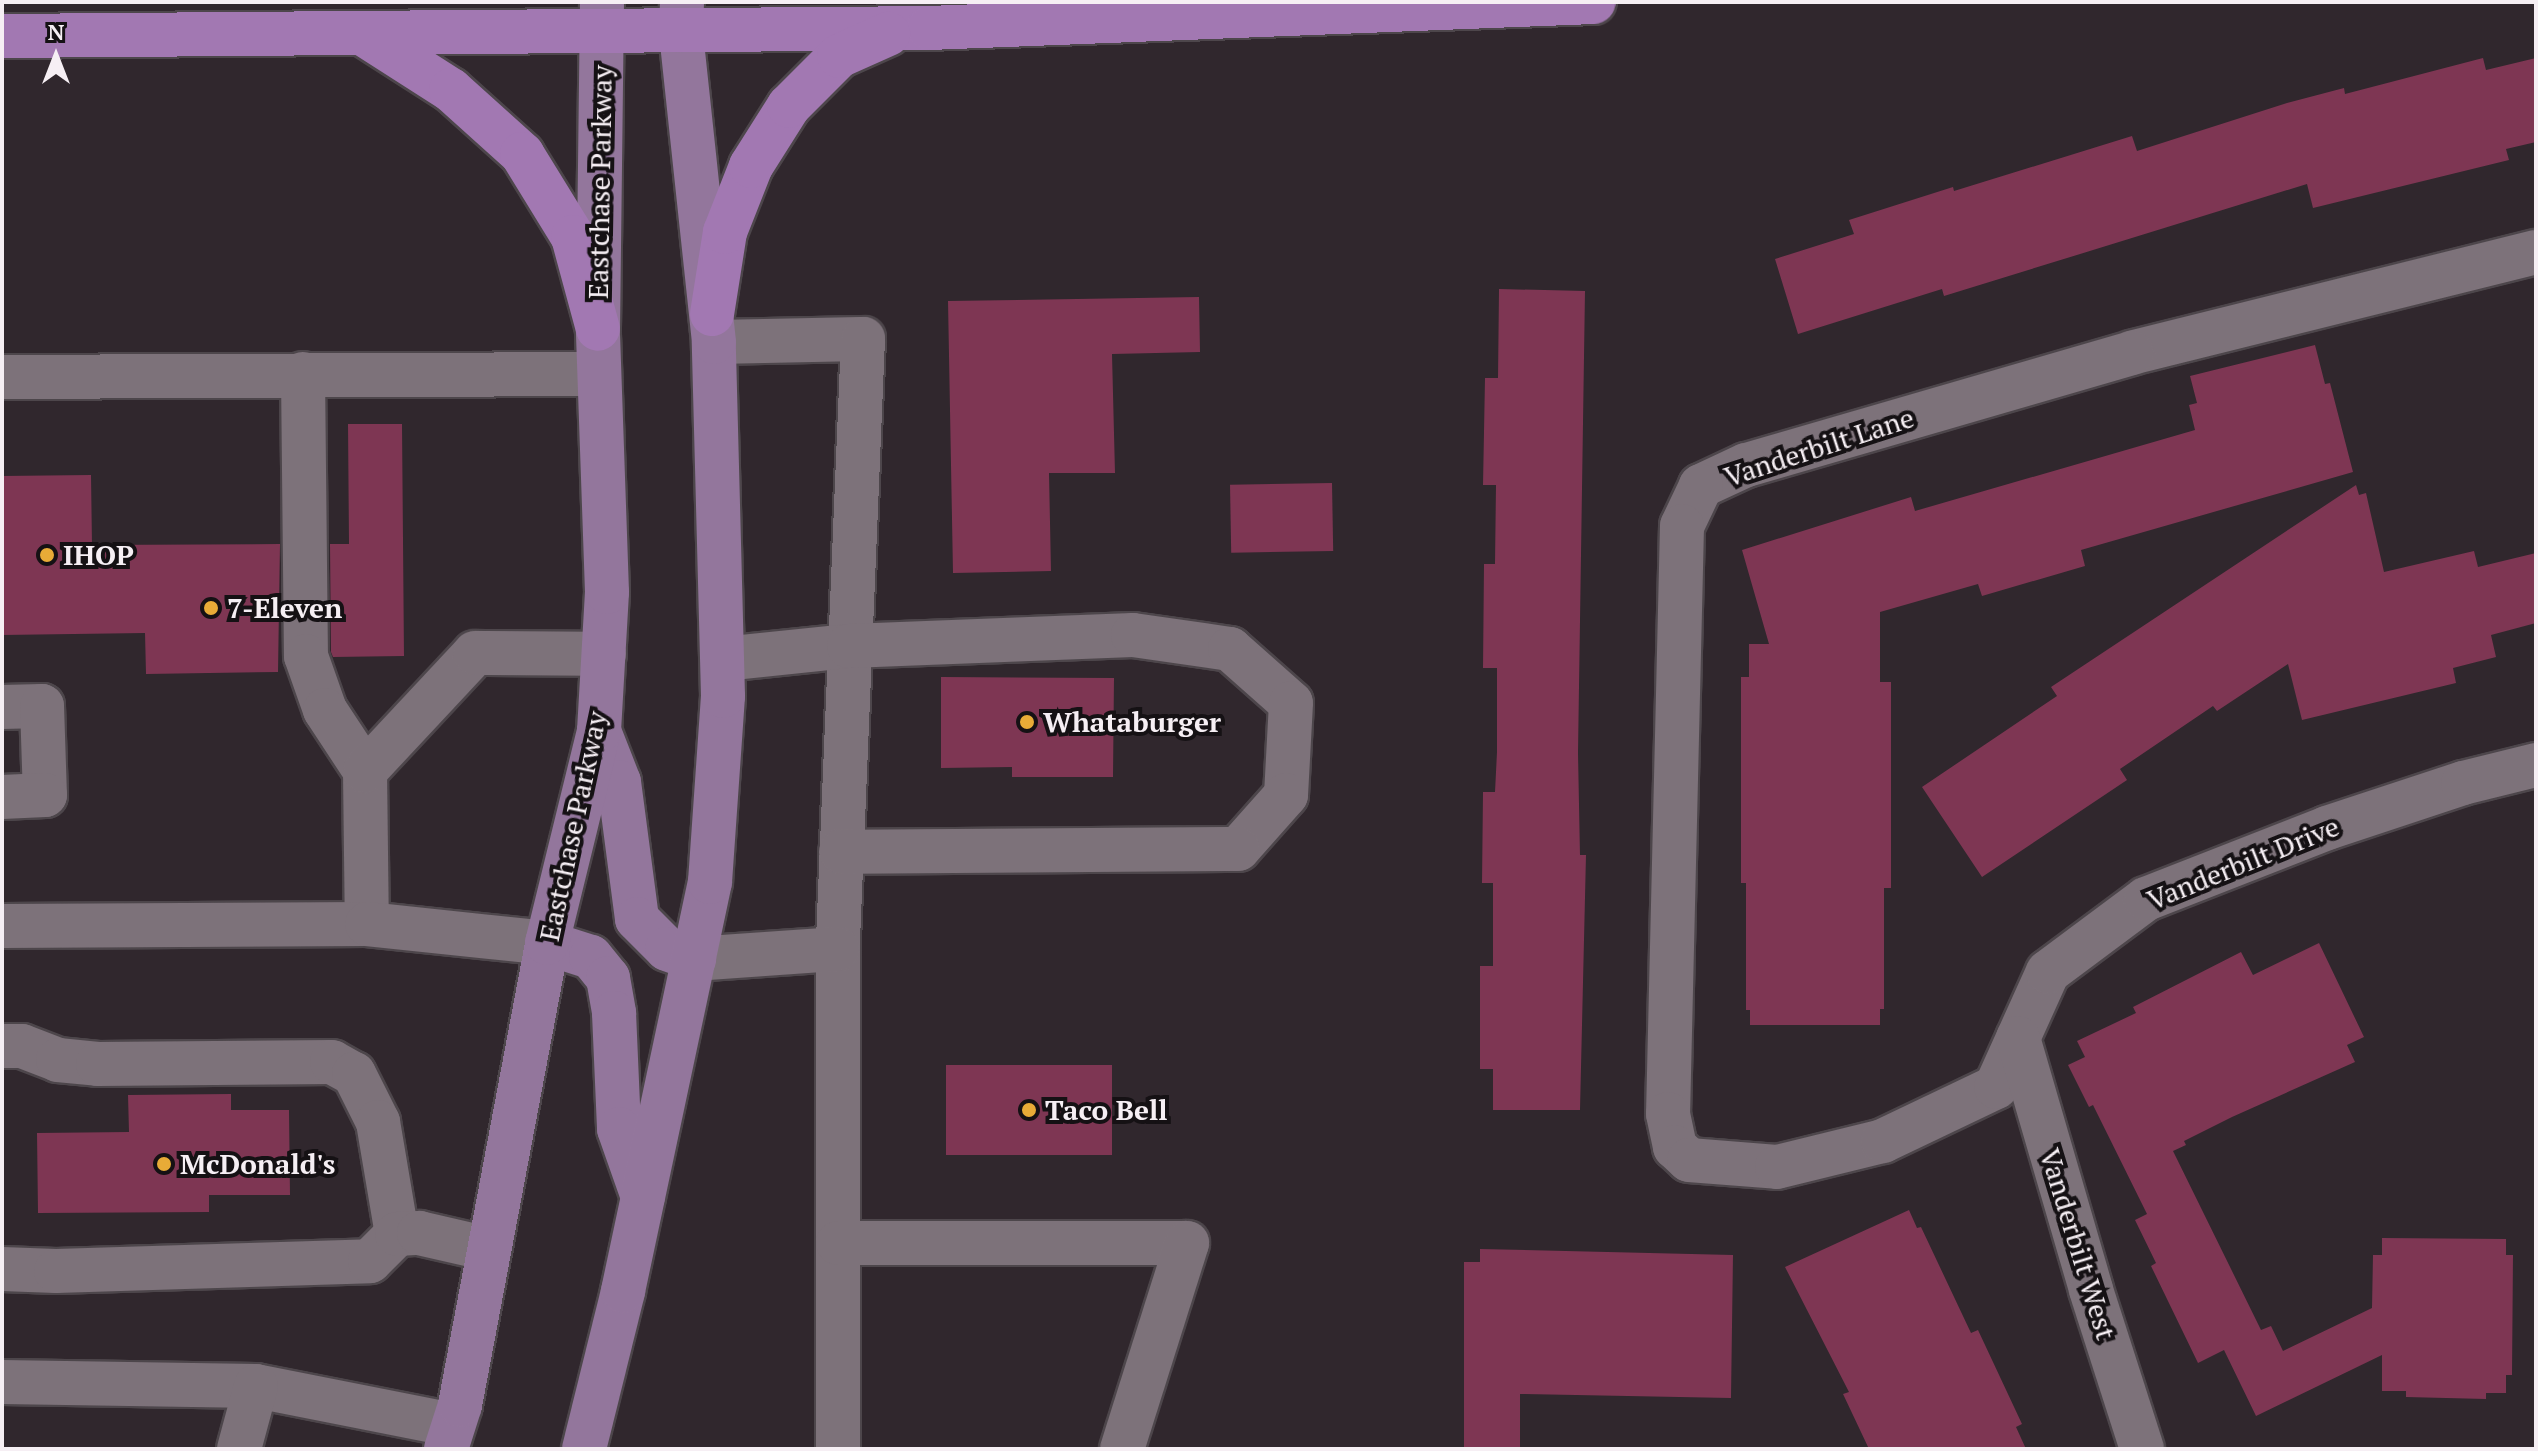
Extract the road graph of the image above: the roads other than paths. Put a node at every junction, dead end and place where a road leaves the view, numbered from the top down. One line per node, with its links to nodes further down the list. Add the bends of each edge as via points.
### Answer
1 (1593, 2): 4 (highway)
2 (682, 16): 3 (highway); 4 (highway); 8 (main road)
3 (602, 17): 5 (highway); 9 (main road, Eastchase Parkway)
4 (903, 27): 8 (highway, via 839,56 789,106 751,166 725,232)
5 (365, 35): 6 (highway); 9 (highway, via 451,90 522,154 573,237)
6 (2, 36)
7 (2536, 252): 29 (lane, Vanderbilt Lane, via 2132,353 1746,465 1701,486 1682,526 1668,1114)
8 (713, 328): 13 (lane, via 863,339); 15 (main road)
9 (598, 329): 11 (main road, Eastchase Parkway)
10 (303, 374): 11 (lane); 12 (lane); 19 (lane, via 306,656 325,710)
11 (599, 374): 14 (main road, Eastchase Parkway, via 607,592)
12 (2, 377)
13 (849, 646): 15 (lane); 21 (lane); 21 (lane, via 1133,635 1230,649 1291,703 1286,795 1238,849)
14 (604, 654): 17 (main road, Eastchase Parkway); 19 (lane, via 475,653)
15 (723, 659): 26 (main road, via 710,882)
16 (2, 707): 20 (lane, via 42,706 45,795)
17 (599, 731): 24 (main road, Eastchase Parkway); 26 (main road, via 619,782 637,919 667,949)
18 (2536, 765): 27 (lane, Vanderbilt Drive, via 2327,828 2146,899 2048,972)
19 (365, 771): 22 (lane)
20 (2, 797)
21 (841, 852): 25 (lane)
22 (367, 924): 23 (lane); 24 (lane)
23 (2, 926)
24 (547, 943): 30 (main road, via 591,957 608,978 619,1129); 33 (main road, Eastchase Parkway)
25 (838, 949): 26 (lane); 31 (lane)
26 (694, 959): 30 (main road)
27 (2018, 1038): 29 (lane, Vanderbilt Drive, via 1996,1087 1883,1141 1777,1167 1689,1160); 42 (lane, Vanderbilt West)
28 (2, 1046): 32 (lane, via 98,1064 332,1062 354,1074 378,1122)
29 (1675, 1147)
30 (643, 1197): 39 (main road)
31 (838, 1243): 40 (lane); 41 (lane, via 1187,1243)
32 (384, 1248): 33 (lane, via 419,1233); 34 (lane, via 56,1271)
33 (489, 1249): 37 (main road, Eastchase Parkway)
34 (2, 1269)
35 (2, 1382): 36 (lane)
36 (256, 1386): 37 (lane); 38 (lane)
37 (450, 1437)
38 (239, 1449)
39 (584, 1449)
40 (838, 1449)
41 (1122, 1449)
42 (2142, 1449)

